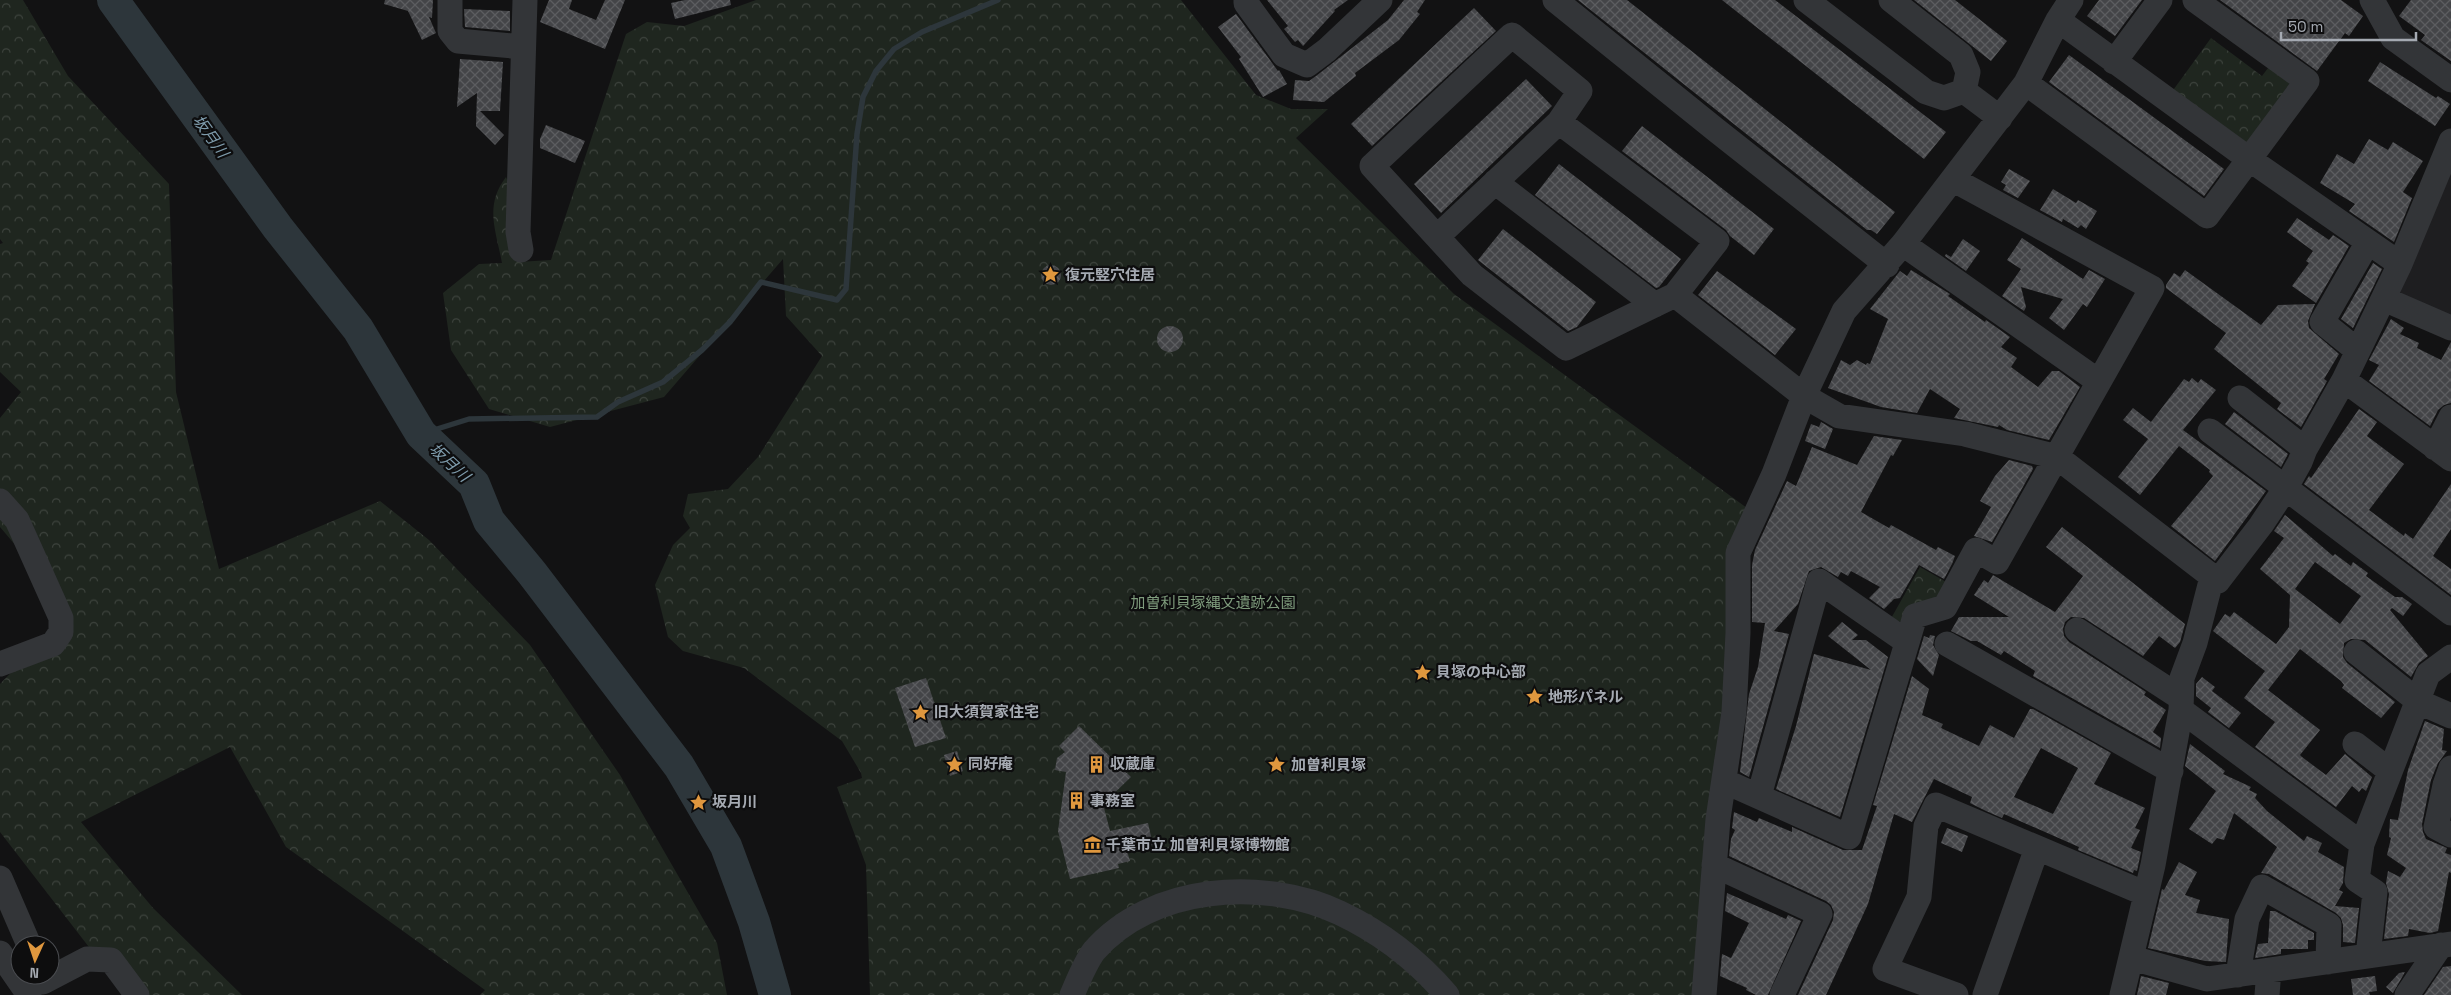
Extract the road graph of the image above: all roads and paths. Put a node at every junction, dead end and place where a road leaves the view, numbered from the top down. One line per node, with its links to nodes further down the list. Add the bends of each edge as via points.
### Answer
1 (450, 0): 12 (street, via 450,31 458,41)
2 (525, 0): 12 (street)
3 (1246, 0): 4 (street, via 1284,55 1306,65 1327,50)
4 (1380, 0)
5 (1555, 0): 27 (street)
6 (1806, 0): 16 (street, via 1926,92 1944,98)
7 (1891, 0): 16 (street, via 1962,55 1968,72)
8 (2160, 0): 13 (street)
9 (2195, 0): 20 (street, via 2307,81)
10 (2372, 0): 14 (street, via 2393,38)
11 (2064, 10): 13 (street); 15 (street)
12 (523, 47): 26 (street, via 518,232)
13 (2114, 62): 20 (street)
14 (2451, 80)
15 (2026, 83): 17 (street); 20 (street, via 2207,216)
16 (1964, 91): 17 (street)
17 (2000, 118): 21 (street)
18 (1560, 122): 22 (street); 23 (street, via 1580,91 1512,35 1372,166); 30 (street, via 1717,241)
19 (2451, 141): 28 (street)
20 (2249, 159): 24 (street)
21 (1954, 180): 25 (street); 34 (street, via 2152,288)
22 (1495, 182): 23 (street); 30 (street)
23 (1438, 236): 30 (street, via 1472,275 1566,348)
24 (2368, 242): 28 (street); 32 (street, via 2322,322)
25 (1903, 244): 27 (street); 34 (street)
26 (521, 250)
27 (1886, 264): 35 (street, via 1844,311)
28 (2400, 264): 29 (street)
29 (2384, 299): 31 (street); 32 (street)
30 (1665, 300): 35 (street)
31 (2451, 328)
32 (2358, 351): 33 (street)
33 (2344, 380): 39 (street); 40 (street)
34 (2098, 381): 41 (street)
35 (1804, 396): 41 (street, via 1839,416 1965,434); 59 (street, via 1774,474 1738,553 1734,712)
36 (2240, 398): 39 (street)
37 (2451, 417): 40 (street)
38 (2210, 431): 42 (street)
39 (2305, 448): 42 (street)
40 (2443, 454)
41 (2057, 457): 44 (street); 47 (street, via 1997,562 1976,550 1945,606 1915,616)
42 (2285, 489): 44 (street, via 2218,581); 45 (street)
43 (0, 501): 51 (street, via 16,520 61,618 61,632 53,644)
44 (2212, 577): 53 (street, via 2182,678)
45 (2451, 613)
46 (2077, 630): 53 (street)
47 (1907, 642): 60 (street, via 1849,837); 60 (street, via 1819,581)
48 (1947, 644): 57 (street)
49 (2356, 652): 52 (street)
50 (2451, 657): 52 (street, via 2428,674)
51 (0, 664)
52 (2419, 702): 54 (street); 58 (street)
53 (2181, 704): 57 (street); 62 (street)
54 (2451, 716)
55 (2355, 744): 58 (street)
56 (2451, 768): 61 (street, via 2436,827)
57 (2171, 770): 66 (street)
58 (2390, 771): 62 (street)
59 (1724, 781): 60 (street); 64 (street)
60 (1759, 796)
61 (2451, 834)
62 (2362, 844): 70 (street, via 2357,880 2375,892)
63 (2037, 848): 66 (street); 81 (street, via 1936,805 1926,826 1919,897 1885,969); 82 (street)
64 (1714, 866): 79 (street); 80 (street, via 1820,914)
65 (0, 878): 67 (street)
66 (2146, 894): 71 (street)
67 (25, 935)
68 (2446, 945): 70 (street); 85 (street)
69 (0, 953): 75 (street)
70 (2368, 956): 72 (street)
71 (2132, 958): 74 (street, via 2207,979); 83 (street)
72 (2328, 962): 73 (street); 74 (street, via 2329,925 2262,887 2247,919)
73 (2269, 970): 74 (street); 84 (street)
74 (2238, 974)
75 (40, 987): 76 (street, via 87,959 111,960)
76 (137, 995)
77 (1072, 995): 78 (street, via 1094,952 1127,921 1176,899 1227,890 1302,899 1340,913 1395,946 1426,971)
78 (1447, 995)
79 (1704, 995)
80 (1782, 995)
81 (1956, 995)
82 (1985, 995)
83 (2122, 995)
84 (2267, 995)
85 (2407, 995)

